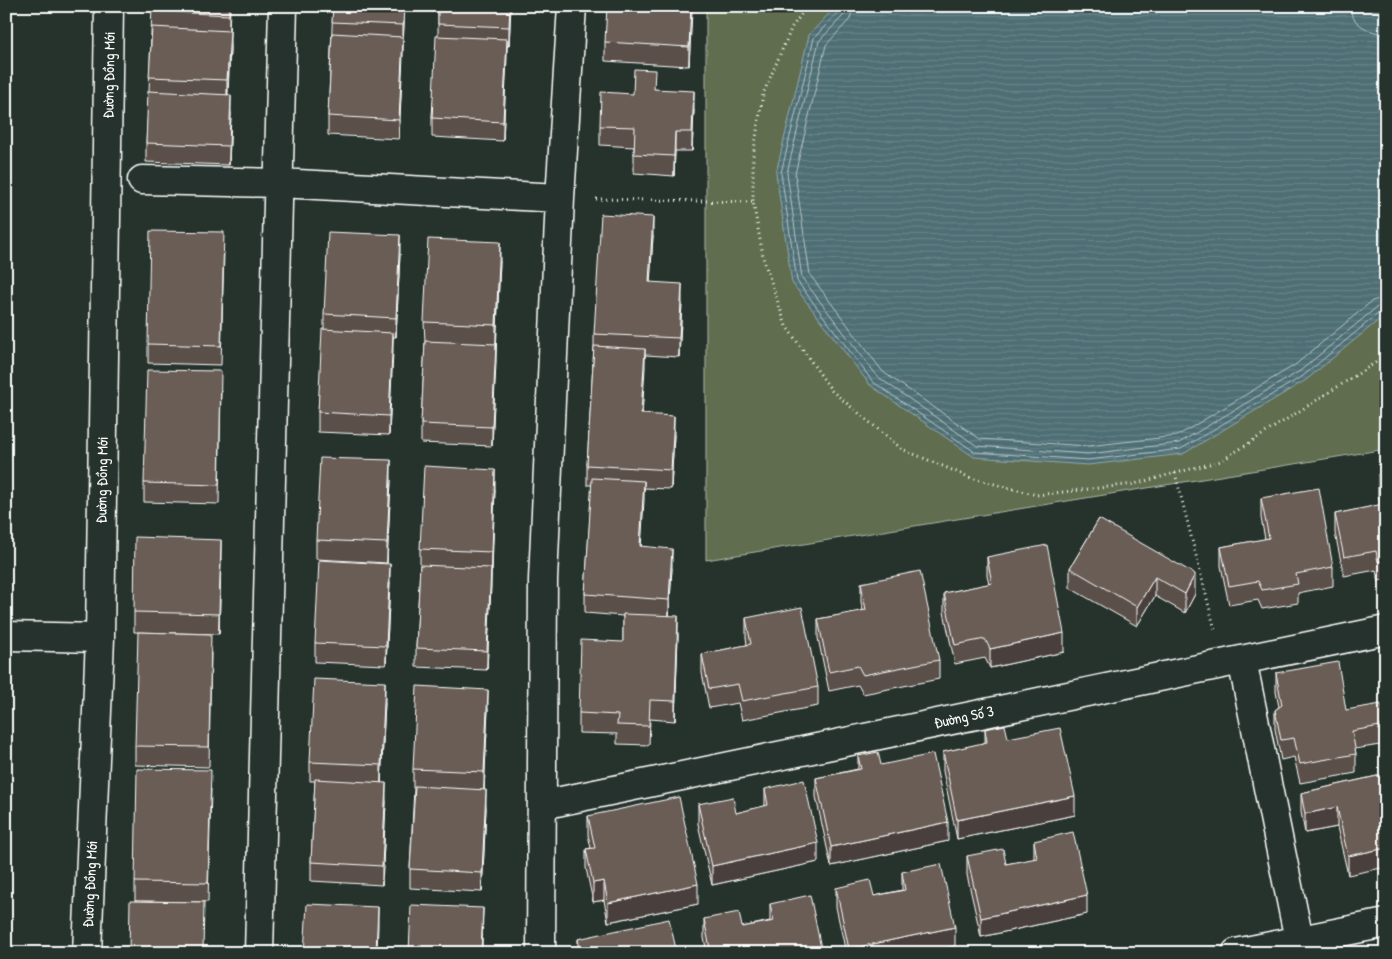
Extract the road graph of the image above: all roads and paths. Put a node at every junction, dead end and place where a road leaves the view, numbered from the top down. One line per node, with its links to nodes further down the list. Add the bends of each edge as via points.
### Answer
1 (109, 6): 13 (street, Đường Đồng Mới)
2 (283, 6): 6 (street)
3 (572, 6): 7 (street)
4 (807, 6): 8 (path, via 792,26 763,94 753,156)
5 (142, 180): 6 (street)
6 (279, 184): 7 (street); 19 (street)
7 (560, 198): 8 (path); 15 (street, via 543,580)
8 (753, 202): 10 (path, via 764,261 786,326 832,391 902,450 971,478 1037,494 1134,484)
9 (1386, 356): 10 (path, via 1221,461)
10 (1176, 473): 14 (path, via 1216,635)
11 (1386, 630): 14 (street, Đường Số 3)
12 (6, 636): 13 (street)
13 (100, 638): 18 (street, Đường Đồng Mới)
14 (1242, 660): 15 (street, Đường Số 3); 17 (street)
15 (542, 805): 20 (street)
16 (1386, 922): 17 (street)
17 (1299, 940): 21 (street)
18 (87, 953)
19 (259, 953)
20 (541, 953)
21 (1236, 953)

